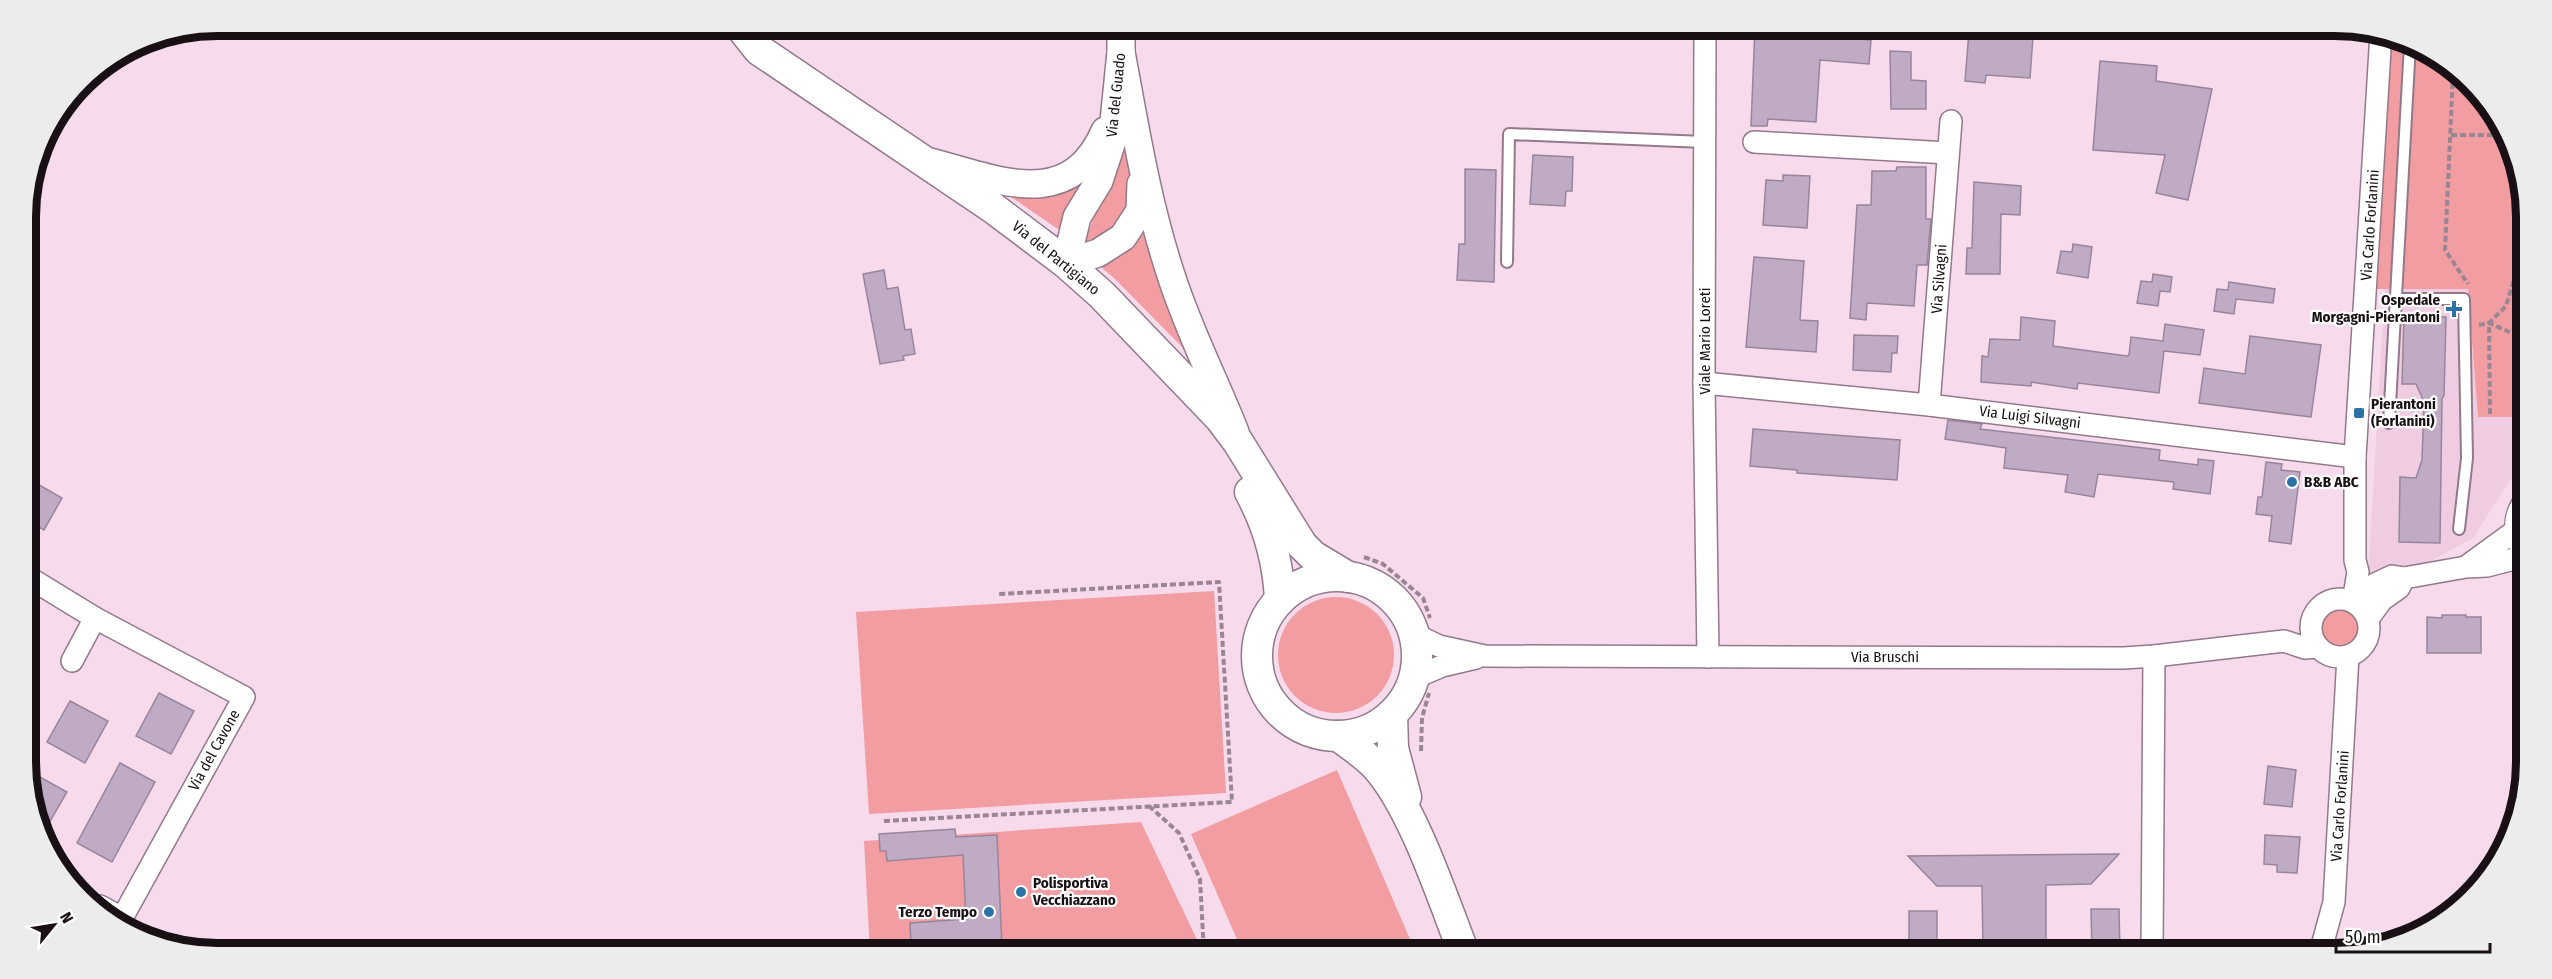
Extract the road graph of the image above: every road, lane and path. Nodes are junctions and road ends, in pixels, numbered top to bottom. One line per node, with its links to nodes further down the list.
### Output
1 (748, 36): 16 (main road, Via del Partigiano)
2 (1121, 36): 5 (street, Via del Guado)
3 (1705, 36): 12 (street, Viale Mario Loreti)
4 (2380, 42): 30 (street, Via Carlo Forlanini)
5 (1121, 52): 8 (street, Via del Guado); 15 (street)
6 (2410, 53): 20 (lane)
7 (2453, 80): 10 (path)
8 (1116, 105): 16 (street); 18 (street, Via del Guado)
9 (1951, 122): 14 (street, Via Silvagni)
10 (2451, 135): 11 (path); 21 (path)
11 (2496, 135)
12 (1704, 142): 17 (lane); 25 (street, Viale Mario Loreti)
13 (1754, 142): 14 (street)
14 (1948, 153): 26 (street, Via Silvagni)
15 (1141, 158): 18 (street); 29 (street)
16 (923, 160): 18 (main road, Via del Partigiano)
17 (1507, 262)
18 (1066, 263): 24 (main road, Via del Partigiano)
19 (2516, 272): 22 (path)
20 (2396, 299): 21 (lane); 28 (lane)
21 (2464, 299): 32 (lane)
22 (2489, 323): 23 (path); 27 (path)
23 (2516, 335)
24 (1176, 372): 29 (main road, Via del Partigiano); 40 (main road, Via del Partigiano)
25 (1704, 383): 26 (street, Via Luigi Silvagni); 50 (street, Viale Mario Loreti)
26 (1929, 405): 30 (street, Via Luigi Silvagni)
27 (2490, 414)
28 (2389, 423)
29 (1238, 442): 36 (main road, Via del Partigiano)
30 (2355, 457): 35 (street, Via Carlo Forlanini)
31 (2516, 522): 33 (street)
32 (2459, 529)
33 (2515, 531): 37 (street)
34 (2516, 558): 37 (street)
35 (2355, 560): 41 (street); 42 (street, Via Carlo Forlanini)
36 (1356, 566): 40 (main road); 47 (main road); 47 (path)
37 (2466, 567): 42 (street)
38 (36, 582): 43 (street, Via del Cavone)
39 (999, 594): 56 (path)
40 (1280, 599): 54 (main road)
41 (2328, 602): 42 (street); 44 (street)
42 (2359, 609): 49 (street)
43 (95, 618): 51 (street); 59 (street, Via del Cavone)
44 (2313, 618): 45 (street); 46 (street)
45 (2284, 641): 46 (street, Via Bruschi); 48 (street, Via Bruschi)
46 (2318, 647): 49 (street)
47 (1432, 649): 50 (street, Via Bruschi); 52 (street, Via Bruschi); 52 (main road); 55 (path)
48 (2154, 656): 50 (street, Via Bruschi); 63 (street)
49 (2348, 656): 64 (street, Via Carlo Forlanini)
50 (1708, 657)
51 (72, 661)
52 (1414, 678): 53 (main road)
53 (1392, 714): 54 (main road); 58 (main road)
54 (1338, 736): 58 (main road)
55 (1420, 757)
56 (1148, 806): 57 (path); 60 (path)
57 (884, 821)
58 (1420, 846): 62 (main road)
59 (124, 916)
60 (1204, 941): 61 (path)
61 (1169, 943)
62 (1460, 943)
63 (2152, 943)
64 (2323, 943)

